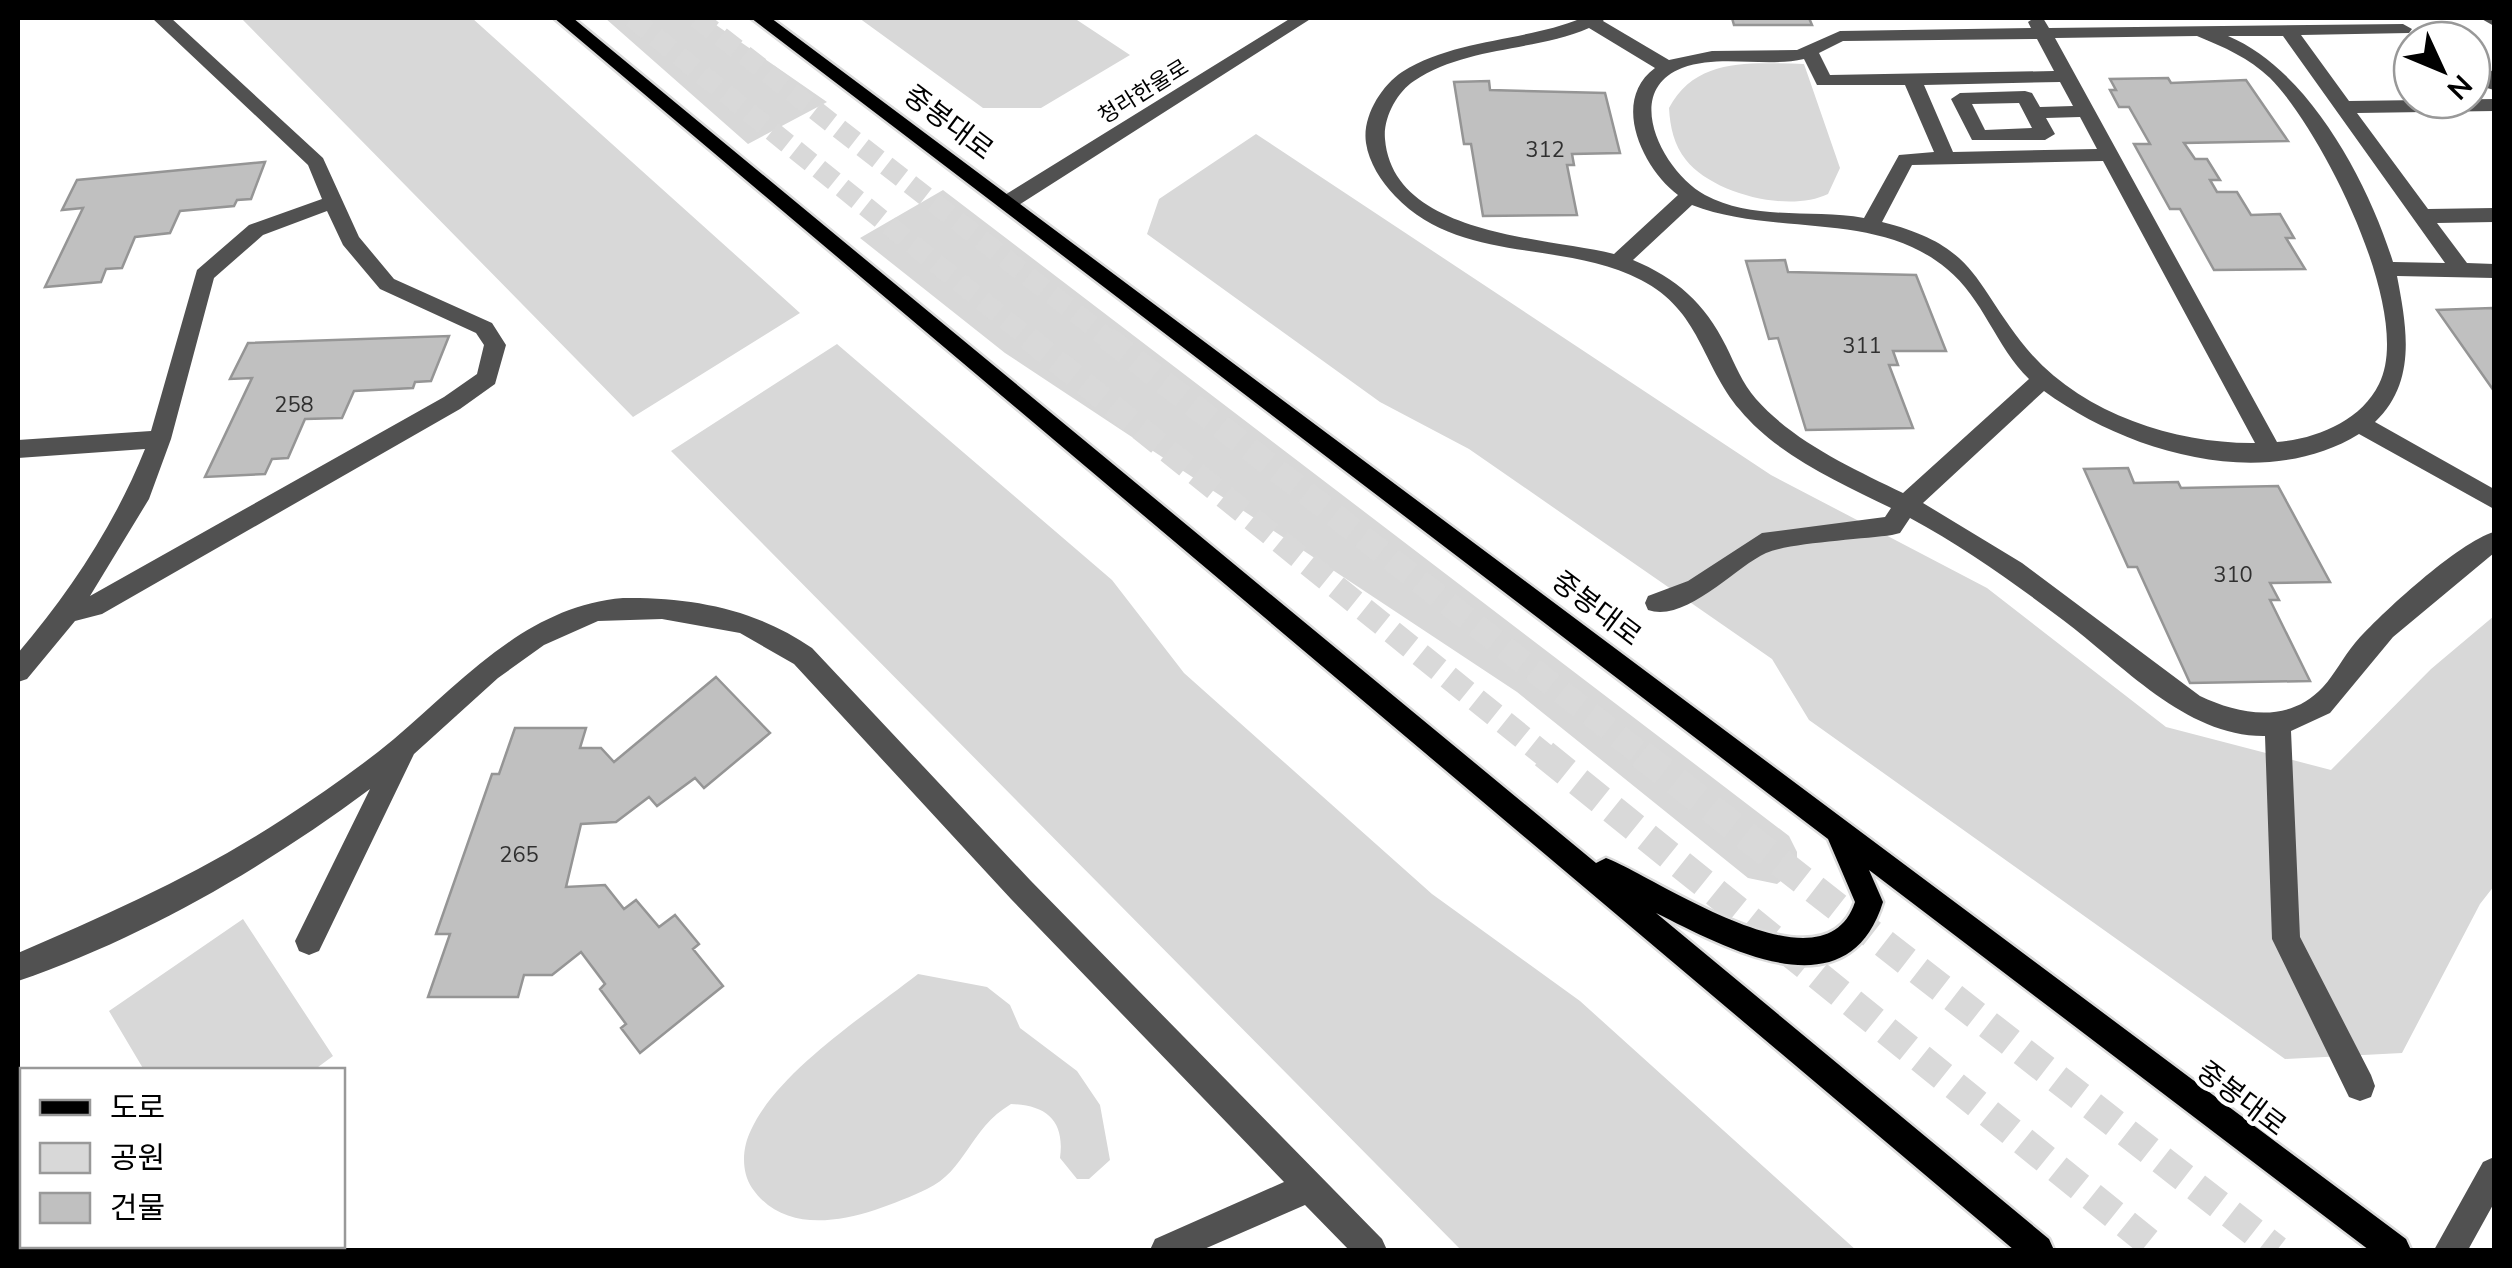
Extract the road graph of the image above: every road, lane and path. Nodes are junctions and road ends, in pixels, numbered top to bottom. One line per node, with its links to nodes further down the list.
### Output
1 (161, 18): 28 (street)
2 (563, 18): 50 (main road)
3 (760, 18): 27 (main road, 중봉대로)
4 (1303, 18): 27 (street, 청라한울로)
5 (1593, 19): 11 (street); 32 (street)
6 (2196, 24): 7 (street); 9 (street); 33 (street)
7 (2040, 26): 10 (street); 12 (street)
8 (2392, 29): 9 (street)
9 (2288, 30): 17 (street)
10 (1809, 50): 11 (street); 14 (street)
11 (1668, 68): 26 (street)
12 (2067, 76): 13 (street); 18 (street)
13 (1984, 78): 14 (street); 15 (street)
14 (1912, 79): 21 (street)
15 (1996, 98): 19 (street); 20 (street)
16 (2392, 106): 17 (street)
17 (2344, 107): 30 (street)
18 (2087, 112): 19 (street); 23 (street)
19 (2033, 113): 22 (street)
20 (1969, 118): 21 (street); 22 (street)
21 (1930, 119): 25 (street)
22 (2014, 135): 24 (street)
23 (2110, 155): 24 (street); 40 (street)
24 (2026, 157): 25 (street)
25 (1946, 158): 31 (street)
26 (1691, 194): 31 (street); 32 (street)
27 (1006, 202): 49 (main road, 중봉대로)
28 (330, 203): 38 (street); 45 (street)
29 (2494, 215): 30 (street)
30 (2422, 216): 34 (street)
31 (1869, 226): 36 (street)
32 (1619, 262): 42 (street)
33 (2388, 269): 34 (street); 37 (street)
34 (2461, 270): 35 (street)
35 (2494, 271)
36 (2044, 379): 40 (street); 42 (street)
37 (2358, 424): 40 (street); 41 (street)
38 (160, 440): 39 (street); 45 (street)
39 (18, 449)
40 (2270, 449)
41 (2494, 500)
42 (1907, 504): 44 (street); 47 (street)
43 (2494, 540): 47 (street)
44 (1658, 603)
45 (67, 613): 46 (street)
46 (18, 671)
47 (2278, 723): 53 (street)
48 (406, 744): 51 (street); 52 (street); 55 (street)
49 (1836, 825): 50 (main road); 59 (main road, 중봉대로)
50 (1557, 845): 58 (main road)
51 (310, 941)
52 (18, 967)
53 (2360, 1086)
54 (2494, 1173): 60 (street)
55 (1310, 1187): 56 (street); 57 (street)
56 (1166, 1250)
57 (1371, 1250)
58 (2038, 1250)
59 (2394, 1250)
60 (2450, 1250)

